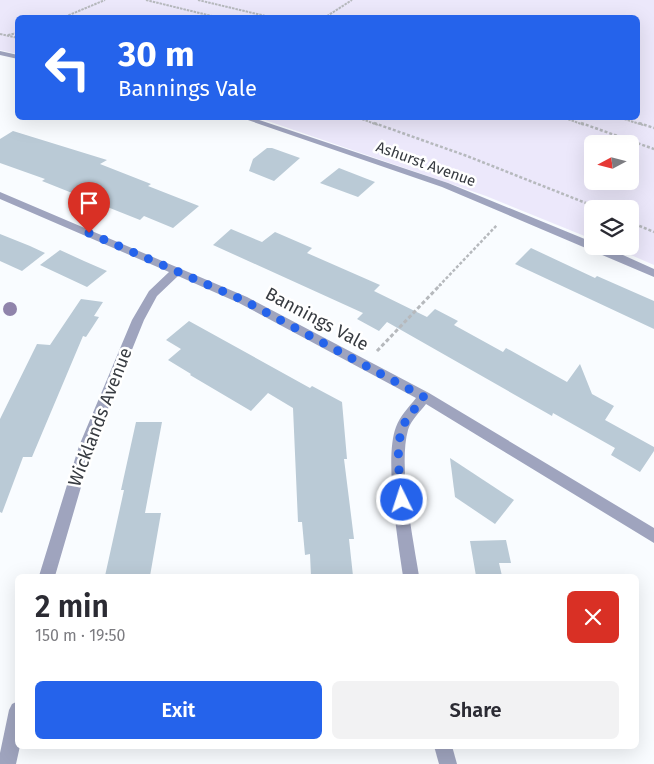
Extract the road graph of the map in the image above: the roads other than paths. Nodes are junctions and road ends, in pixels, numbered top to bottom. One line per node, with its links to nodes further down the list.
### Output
1 (0, 53): 2 (street)
2 (15, 56)
3 (252, 120): 5 (street, Ashurst Avenue)
4 (0, 196): 7 (street, Bannings Vale)
5 (584, 242)
6 (613, 255): 8 (street, Ashurst Avenue)
7 (177, 271): 9 (street, Bannings Vale); 11 (street, Wicklands Avenue)
8 (654, 273)
9 (424, 397): 10 (street, Bannings Vale); 12 (street)
10 (654, 536)
11 (48, 574)
12 (412, 574)
13 (15, 725): 15 (street)
14 (444, 749): 16 (street)
15 (7, 764)
16 (448, 764)

